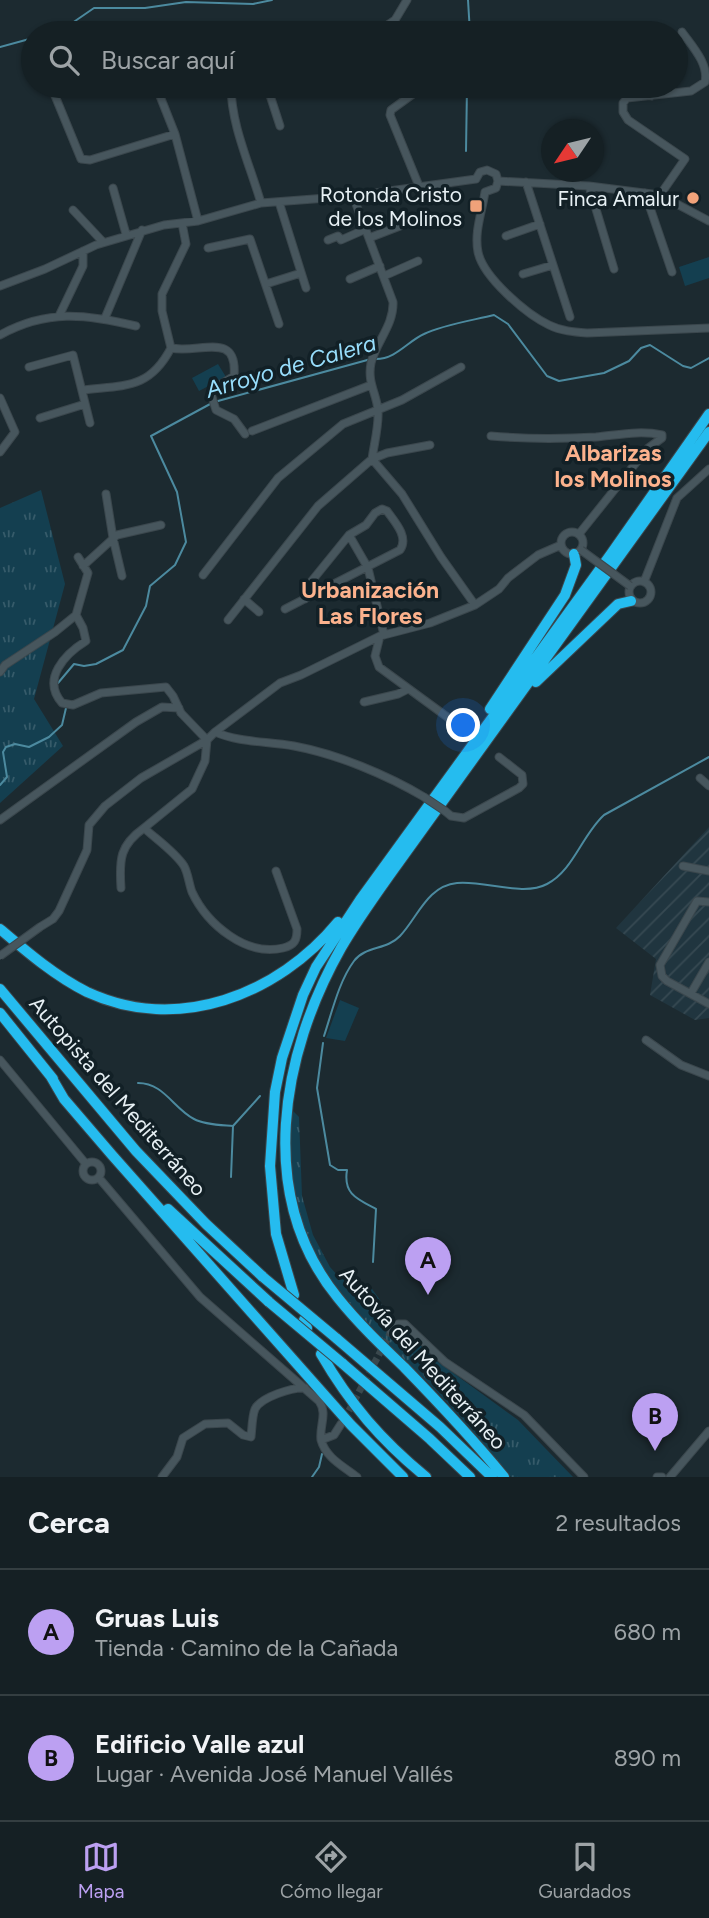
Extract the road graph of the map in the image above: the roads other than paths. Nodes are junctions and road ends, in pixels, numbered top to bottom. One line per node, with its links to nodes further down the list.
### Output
1 (407, 0): 2 (street)
2 (394, 21)
3 (688, 40): 4 (street)
4 (707, 67): 5 (street)
5 (688, 91)
6 (56, 98): 13 (street)
7 (161, 98): 13 (street)
8 (232, 98): 25 (street)
9 (271, 98): 12 (street)
10 (408, 98): 17 (street)
11 (627, 98): 22 (street)
12 (280, 125)
13 (175, 134): 27 (street)
14 (476, 179): 15 (street); 17 (street); 20 (street)
15 (499, 181): 16 (street); 20 (street)
16 (526, 182): 18 (street); 30 (street)
17 (419, 186): 23 (street)
18 (589, 186): 21 (street); 44 (street)
19 (113, 187): 34 (street)
20 (485, 192): 58 (street)
21 (645, 192): 22 (street); 45 (street)
22 (660, 195): 28 (street)
23 (353, 196): 24 (street); 32 (street)
24 (279, 202): 25 (street); 46 (street)
25 (261, 203): 27 (street)
26 (73, 210): 38 (street)
27 (198, 221): 29 (street)
28 (709, 221)
29 (182, 223): 33 (street); 60 (street)
30 (540, 224): 35 (street); 42 (street)
31 (400, 226): 36 (street)
32 (366, 229): 36 (street); 37 (street)
33 (142, 230): 34 (street); 55 (street)
34 (126, 234): 38 (street)
35 (506, 236)
36 (369, 238): 43 (street)
37 (328, 240)
38 (103, 242): 40 (street)
39 (208, 248): 50 (street)
40 (83, 251): 51 (street); 53 (street)
41 (418, 261): 48 (street)
42 (553, 265): 47 (street); 54 (street)
43 (380, 266): 48 (street); 49 (street)
44 (614, 269)
45 (672, 272)
46 (301, 273): 50 (street); 52 (street)
47 (523, 274)
48 (384, 276): 63 (street)
49 (350, 279)
50 (266, 284): 56 (street)
51 (0, 286)
52 (306, 288)
53 (59, 316): 55 (street); 59 (street)
54 (570, 317)
55 (106, 318): 57 (street)
56 (279, 324)
57 (136, 326)
58 (709, 328)
59 (0, 335)
60 (172, 348): 63 (street); 64 (street)
61 (29, 367): 64 (street)
62 (461, 367): 67 (street)
63 (371, 385): 67 (street)
64 (82, 390): 66 (street)
65 (0, 398): 74 (street)
66 (85, 404): 69 (street); 70 (street)
67 (379, 409): 75 (street); 87 (street)
68 (709, 414): 109 (highway)
69 (40, 418)
70 (90, 423)
71 (709, 432): 107 (highway, Autovía del Mediterráneo)
72 (491, 436): 79 (street)
73 (430, 444): 75 (street)
74 (0, 452)
75 (372, 459): 91 (street); 94 (street)
76 (709, 469): 89 (street)
77 (106, 495): 81 (street)
78 (161, 525): 81 (street)
79 (579, 534): 82 (street); 83 (street)
80 (349, 535): 86 (street); 86 (street); 92 (street)
81 (113, 538): 85 (street); 88 (street)
82 (561, 545): 83 (street); 94 (street)
83 (578, 552): 90 (street, bridge); 109 (highway)
84 (78, 557): 85 (street)
85 (83, 566): 97 (street)
86 (368, 568): 92 (street); 99 (street)
87 (203, 575)
88 (122, 576)
89 (644, 582): 90 (street); 93 (street)
90 (630, 586): 93 (street)
91 (244, 599): 96 (street); 98 (street)
92 (305, 599): 95 (street)
93 (631, 601): 107 (highway)
94 (475, 605): 99 (street)
95 (285, 609)
96 (259, 612)
97 (76, 615): 100 (street); 103 (street)
98 (228, 620)
99 (382, 636): 101 (street); 105 (street)
100 (0, 672)
101 (408, 689): 102 (street); 104 (street)
102 (364, 702)
103 (179, 708): 106 (street); 112 (street)
104 (465, 730)
105 (215, 732): 106 (street); 108 (street, bridge)
106 (207, 740): 113 (street); 121 (street, bridge)
107 (487, 740): 148 (highway, Autovía del Mediterráneo)
108 (499, 757)
109 (461, 760): 118 (highway)
110 (700, 778): 111 (street)
111 (709, 786)
112 (0, 820)
113 (144, 828): 116 (street); 117 (street)
114 (683, 866): 115 (street)
115 (709, 870)
116 (276, 871)
117 (121, 888)
118 (360, 900): 120 (highway); 133 (highway)
119 (709, 902): 124 (street)
120 (0, 929)
121 (0, 956)
122 (709, 962): 124 (street)
123 (0, 989): 147 (highway, Autopista del Mediterráneo, bridge)
124 (691, 993): 125 (street)
125 (709, 1004)
126 (0, 1013): 129 (highway, Autopista del Mediterráneo)
127 (646, 1040): 130 (street)
128 (0, 1060): 131 (street)
129 (50, 1075): 143 (highway); 146 (highway, Autopista del Mediterráneo, bridge)
130 (709, 1076)
131 (86, 1164): 132 (street); 132 (street)
132 (99, 1178): 137 (street)
133 (294, 1295)
134 (391, 1332): 149 (street)
135 (321, 1354): 136 (highway)
136 (335, 1378): 144 (highway); 145 (highway)
137 (305, 1388): 140 (street); 141 (street)
138 (341, 1424): 140 (street)
139 (709, 1431): 150 (street)
140 (321, 1440): 142 (street)
141 (162, 1477)
142 (357, 1477)
143 (403, 1477)
144 (412, 1477)
145 (426, 1477)
146 (470, 1477)
147 (492, 1477)
148 (505, 1477)
149 (584, 1477)
150 (670, 1477)

